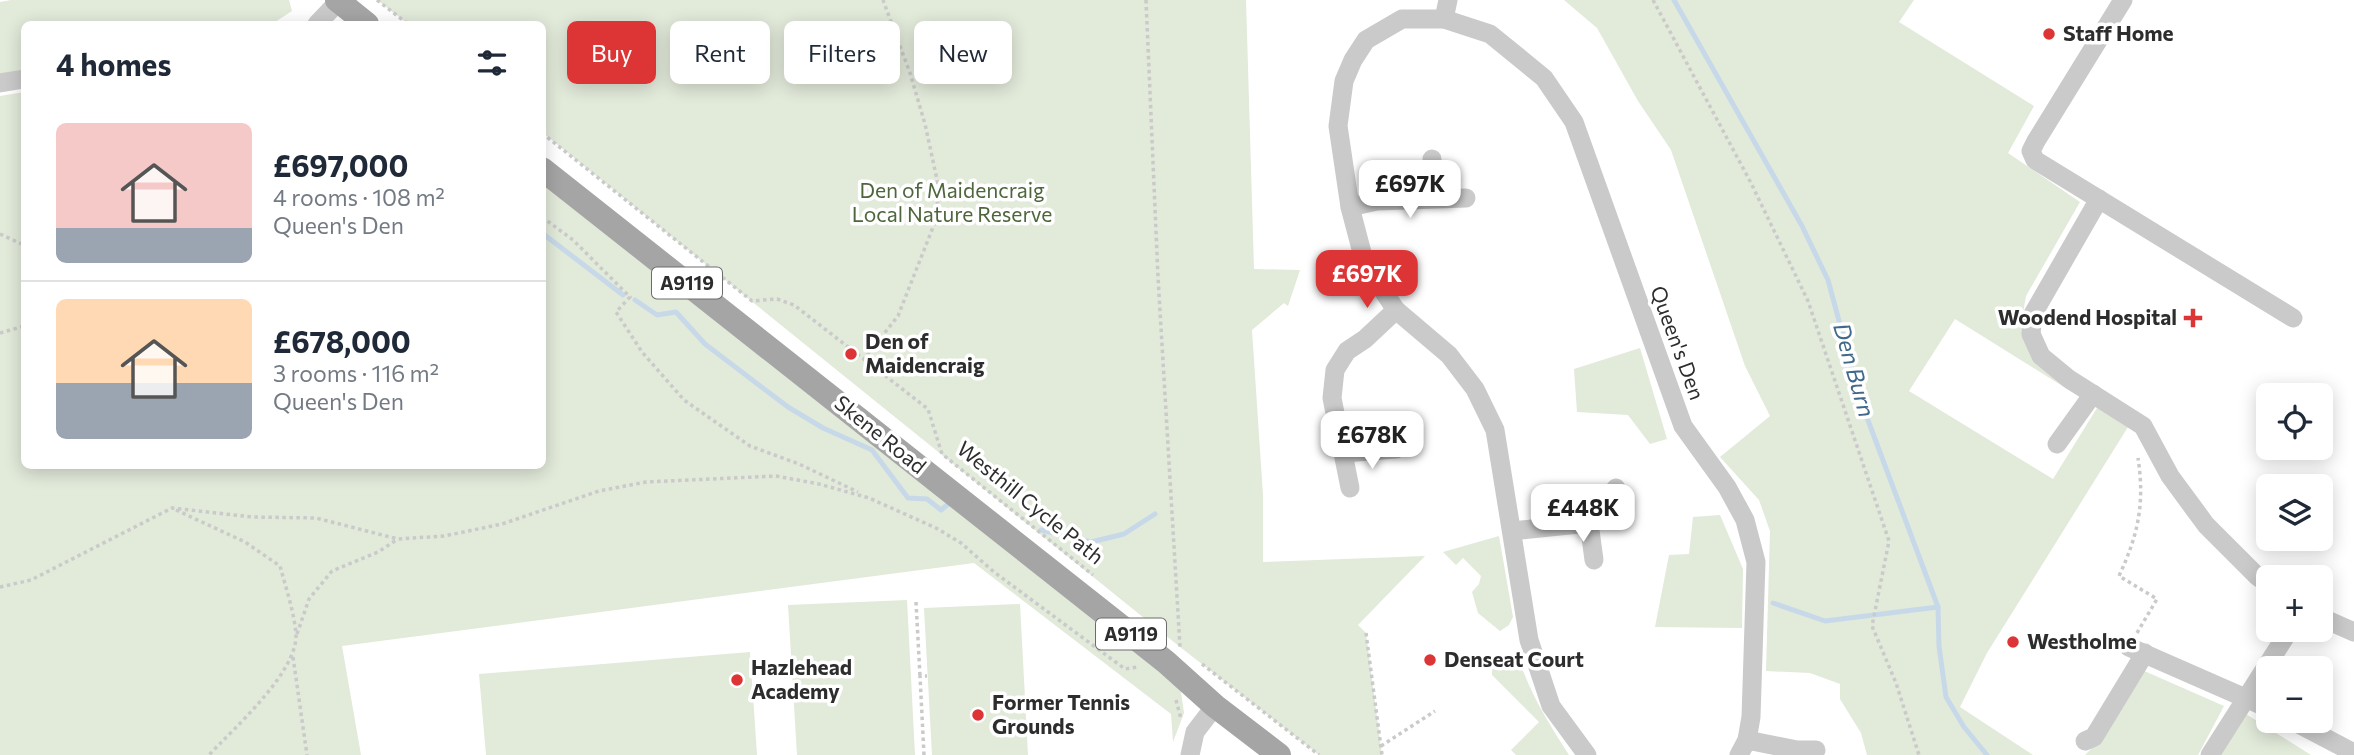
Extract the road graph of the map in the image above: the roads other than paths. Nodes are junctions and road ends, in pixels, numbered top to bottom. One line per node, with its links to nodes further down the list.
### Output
1 (2123, 0): 12 (street)
2 (338, 1): 4 (street); 5 (main road)
3 (1446, 10): 13 (street, Queen's Den); 34 (street, Queen's Den)
4 (320, 21)
5 (363, 21)
6 (21, 80): 7 (street)
7 (0, 83)
8 (1432, 159): 10 (street)
9 (546, 172): 31 (main road, Skene Road / A9119)
10 (1433, 198): 11 (street); 13 (street)
11 (1466, 198)
12 (2099, 199): 15 (street); 16 (street)
13 (1350, 207): 14 (street, Queen's Den)
14 (1396, 310): 19 (street); 23 (street, Queen's Den)
15 (2293, 318)
16 (2093, 394): 17 (street); 25 (street)
17 (2057, 443)
18 (1396, 449): 19 (street)
19 (1344, 453): 20 (street)
20 (1350, 488)
21 (1616, 488): 22 (street)
22 (1589, 523): 23 (street); 24 (street)
23 (1511, 531): 39 (street, Queen's Den)
24 (1594, 560)
25 (2256, 575)
26 (2333, 623): 27 (street)
27 (2354, 632)
28 (2282, 642): 29 (street)
29 (2246, 697): 30 (street); 33 (street); 40 (street)
30 (2256, 702)
31 (1215, 706): 37 (street); 38 (main road, A9119)
32 (2316, 733): 36 (street)
33 (2085, 741)
34 (1743, 747): 35 (street, Queen's Den)
35 (1803, 752)
36 (2354, 753)
37 (1190, 755)
38 (1279, 755)
39 (1587, 755)
40 (2210, 755)

